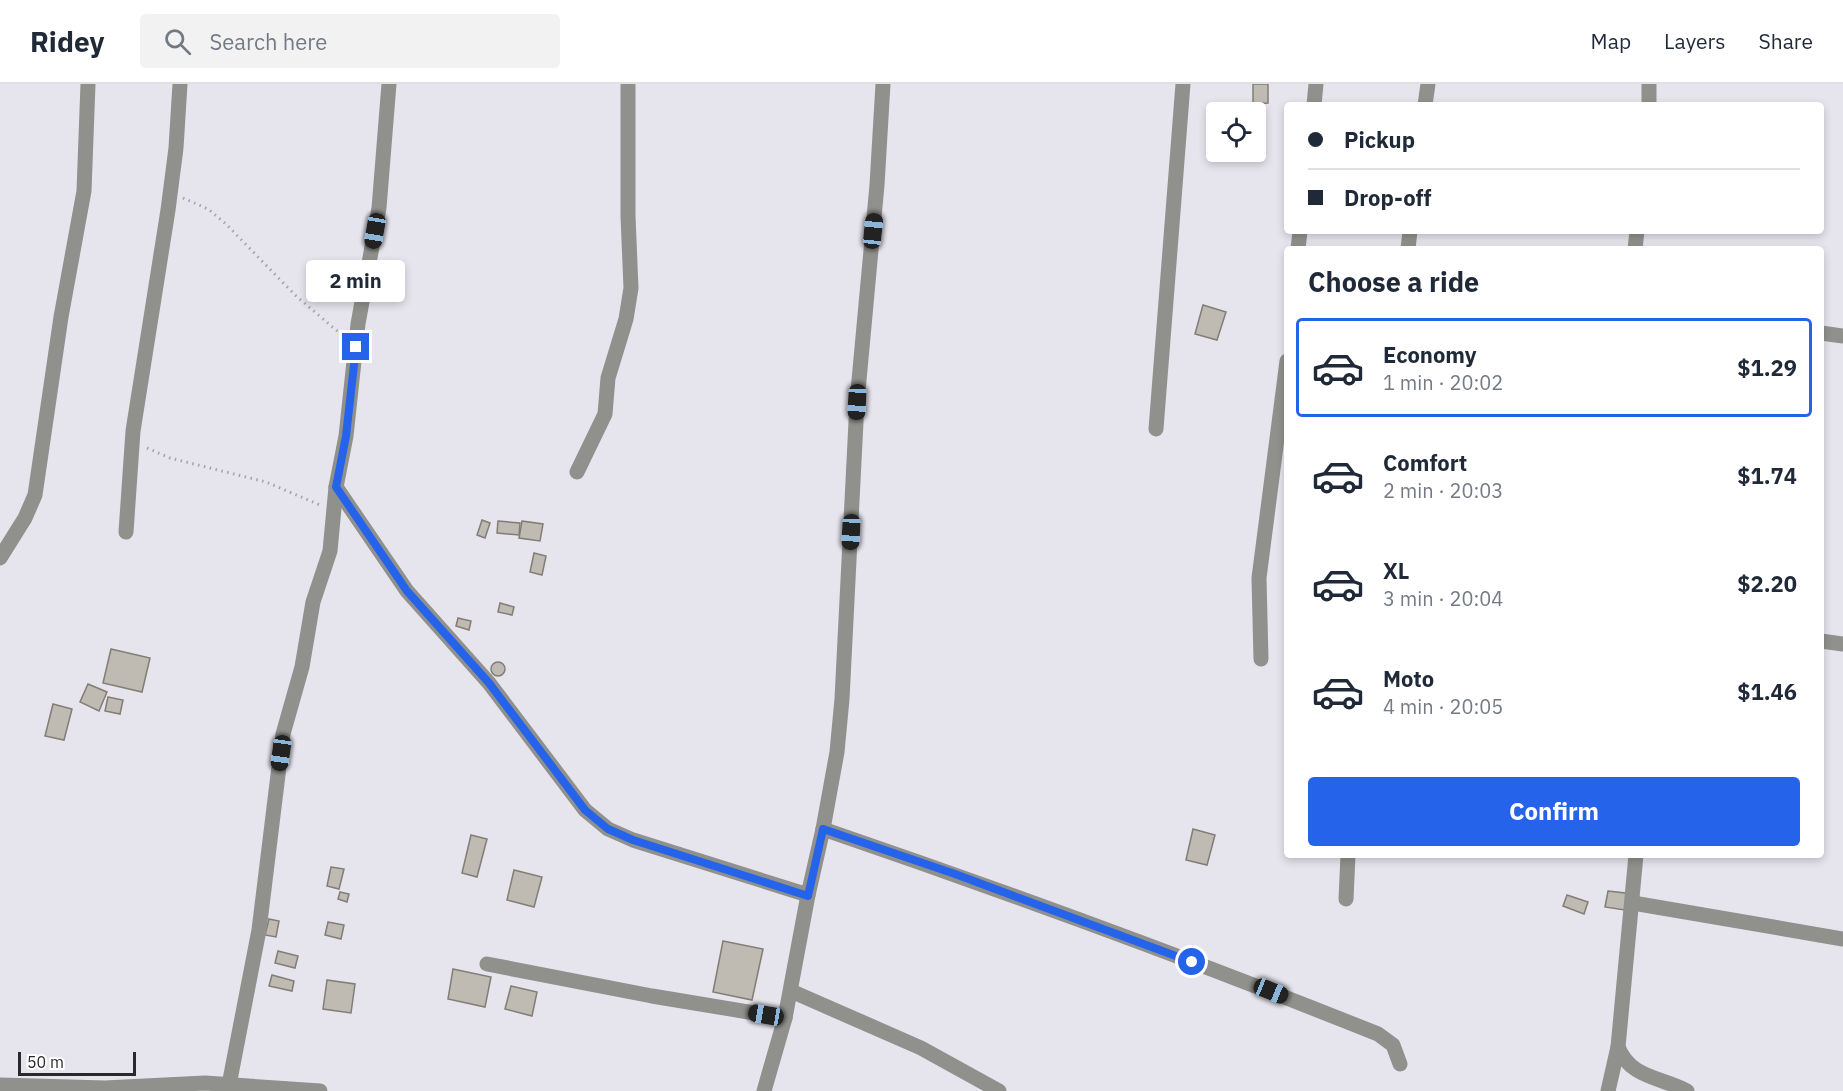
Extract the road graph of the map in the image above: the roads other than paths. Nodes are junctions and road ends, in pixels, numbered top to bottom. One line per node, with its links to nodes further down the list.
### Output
1 (88, 84): 20 (street)
2 (180, 84): 19 (street)
3 (389, 84): 18 (street)
4 (628, 84): 17 (street)
5 (883, 84): 24 (street)
6 (1183, 84): 16 (street)
7 (1316, 84): 10 (street)
8 (1428, 84): 11 (street)
9 (1649, 84): 12 (street)
10 (1314, 102)
11 (1425, 102)
12 (1649, 102)
13 (1824, 333): 14 (street)
14 (1843, 336)
15 (1284, 384): 23 (street)
16 (1156, 429)
17 (577, 472)
18 (336, 487): 27 (street); 37 (street)
19 (126, 532)
20 (0, 558)
21 (1824, 641): 22 (street)
22 (1843, 644)
23 (1261, 659)
24 (823, 829): 27 (street); 35 (street)
25 (1348, 858): 28 (street)
26 (1636, 858): 29 (street)
27 (808, 896): 32 (street)
28 (1346, 899)
29 (1633, 903): 30 (street); 34 (street)
30 (1843, 939)
31 (487, 964): 33 (street)
32 (790, 991): 33 (street); 41 (street)
33 (785, 1018): 40 (street)
34 (1618, 1047): 42 (street); 43 (street)
35 (1400, 1064)
36 (0, 1085): 38 (street)
37 (229, 1085): 38 (street); 39 (street)
38 (39, 1089)
39 (320, 1091)
40 (764, 1091)
41 (999, 1091)
42 (1608, 1091)
43 (1688, 1091)

